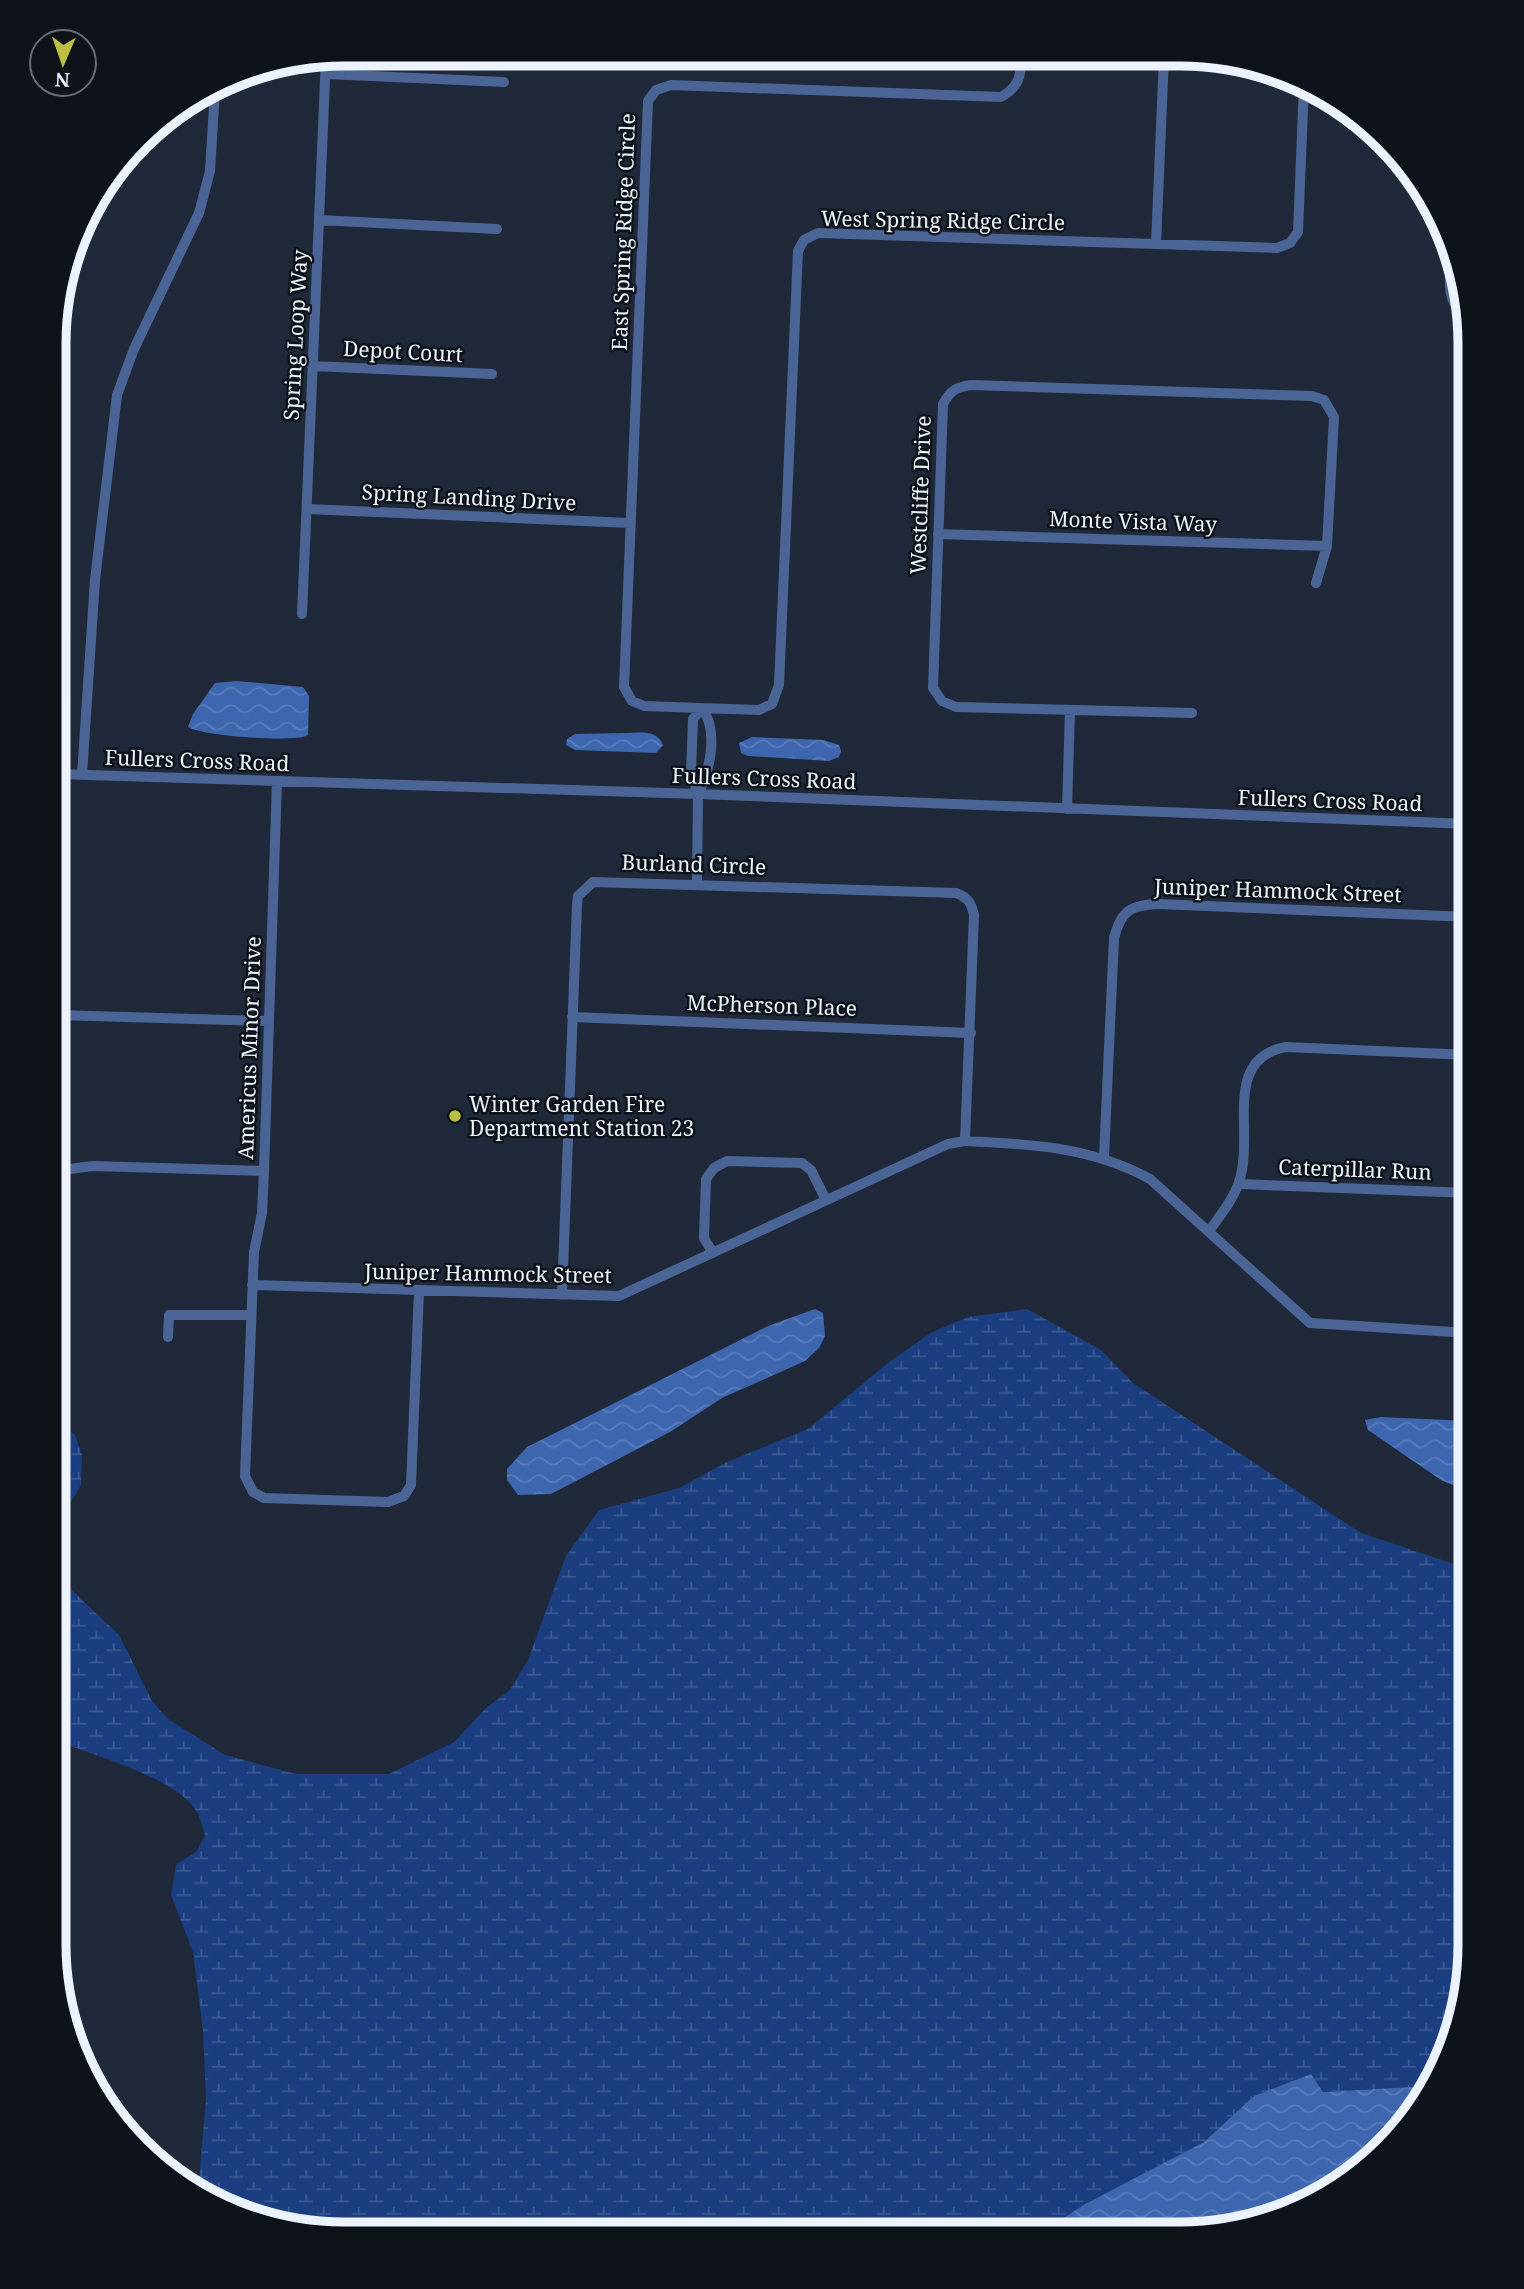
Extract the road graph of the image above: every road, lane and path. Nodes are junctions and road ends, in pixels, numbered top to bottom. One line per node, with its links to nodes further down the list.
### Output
1 (1021, 66): 16 (street, East Spring Ridge Circle)
2 (1164, 66): 10 (street)
3 (326, 67): 4 (street, Spring Loop Way)
4 (326, 74): 5 (street); 8 (street, Spring Loop Way)
5 (504, 82)
6 (1304, 96): 10 (street, West Spring Ridge Circle)
7 (214, 99): 25 (street)
8 (320, 220): 9 (street); 13 (street, Spring Loop Way)
9 (497, 229)
10 (1157, 244): 21 (street, West Spring Ridge Circle)
11 (1450, 283): 12 (street)
12 (1454, 303)
13 (312, 366): 14 (street, Depot Court); 15 (street, Spring Loop Way)
14 (492, 374)
15 (307, 509): 16 (street, Spring Landing Drive); 20 (street, Spring Loop Way)
16 (630, 523): 21 (street, East Spring Ridge Circle)
17 (938, 534): 18 (street, Monte Vista Way); 18 (street, Westcliffe Drive); 22 (street, Westcliffe Drive)
18 (1327, 546): 19 (street, Westcliffe Drive)
19 (1316, 583)
20 (302, 614)
21 (702, 708): 27 (street); 27 (street)
22 (1070, 710): 23 (street, Westcliffe Drive); 28 (street)
23 (1192, 713)
24 (66, 775): 25 (street, Fullers Cross Road)
25 (82, 775): 26 (street, Fullers Cross Road)
26 (277, 781): 27 (street, Fullers Cross Road); 34 (street, Americus Minor Drive)
27 (698, 794): 28 (street, Fullers Cross Road); 30 (street)
28 (1067, 809): 29 (street, Fullers Cross Road)
29 (1458, 824)
30 (697, 883): 33 (street, Burland Circle); 35 (street, Burland Circle)
31 (1458, 917): 38 (street, Juniper Hammock Street)
32 (66, 1015): 34 (street)
33 (572, 1017): 35 (street, McPherson Place); 48 (street, Burland Circle)
34 (269, 1021): 40 (street, Americus Minor Drive)
35 (971, 1033): 37 (street, Burland Circle)
36 (1458, 1055): 41 (street)
37 (965, 1141): 38 (street, Juniper Hammock Street); 43 (street, Juniper Hammock Street)
38 (1104, 1157): 44 (street, Juniper Hammock Street)
39 (66, 1170): 40 (street)
40 (264, 1171): 46 (street, Americus Minor Drive)
41 (1239, 1184): 42 (street, Caterpillar Run); 44 (street)
42 (1458, 1194)
43 (826, 1200): 45 (street, Juniper Hammock Street); 45 (street)
44 (1209, 1231): 50 (street, Juniper Hammock Street)
45 (713, 1253): 48 (street, Juniper Hammock Street)
46 (253, 1285): 47 (street, Juniper Hammock Street); 49 (street, Americus Minor Drive)
47 (419, 1291): 48 (street, Juniper Hammock Street); 49 (street, Americus Minor Drive)
48 (562, 1295)
49 (251, 1315): 51 (street)
50 (1458, 1332)
51 (167, 1337)

